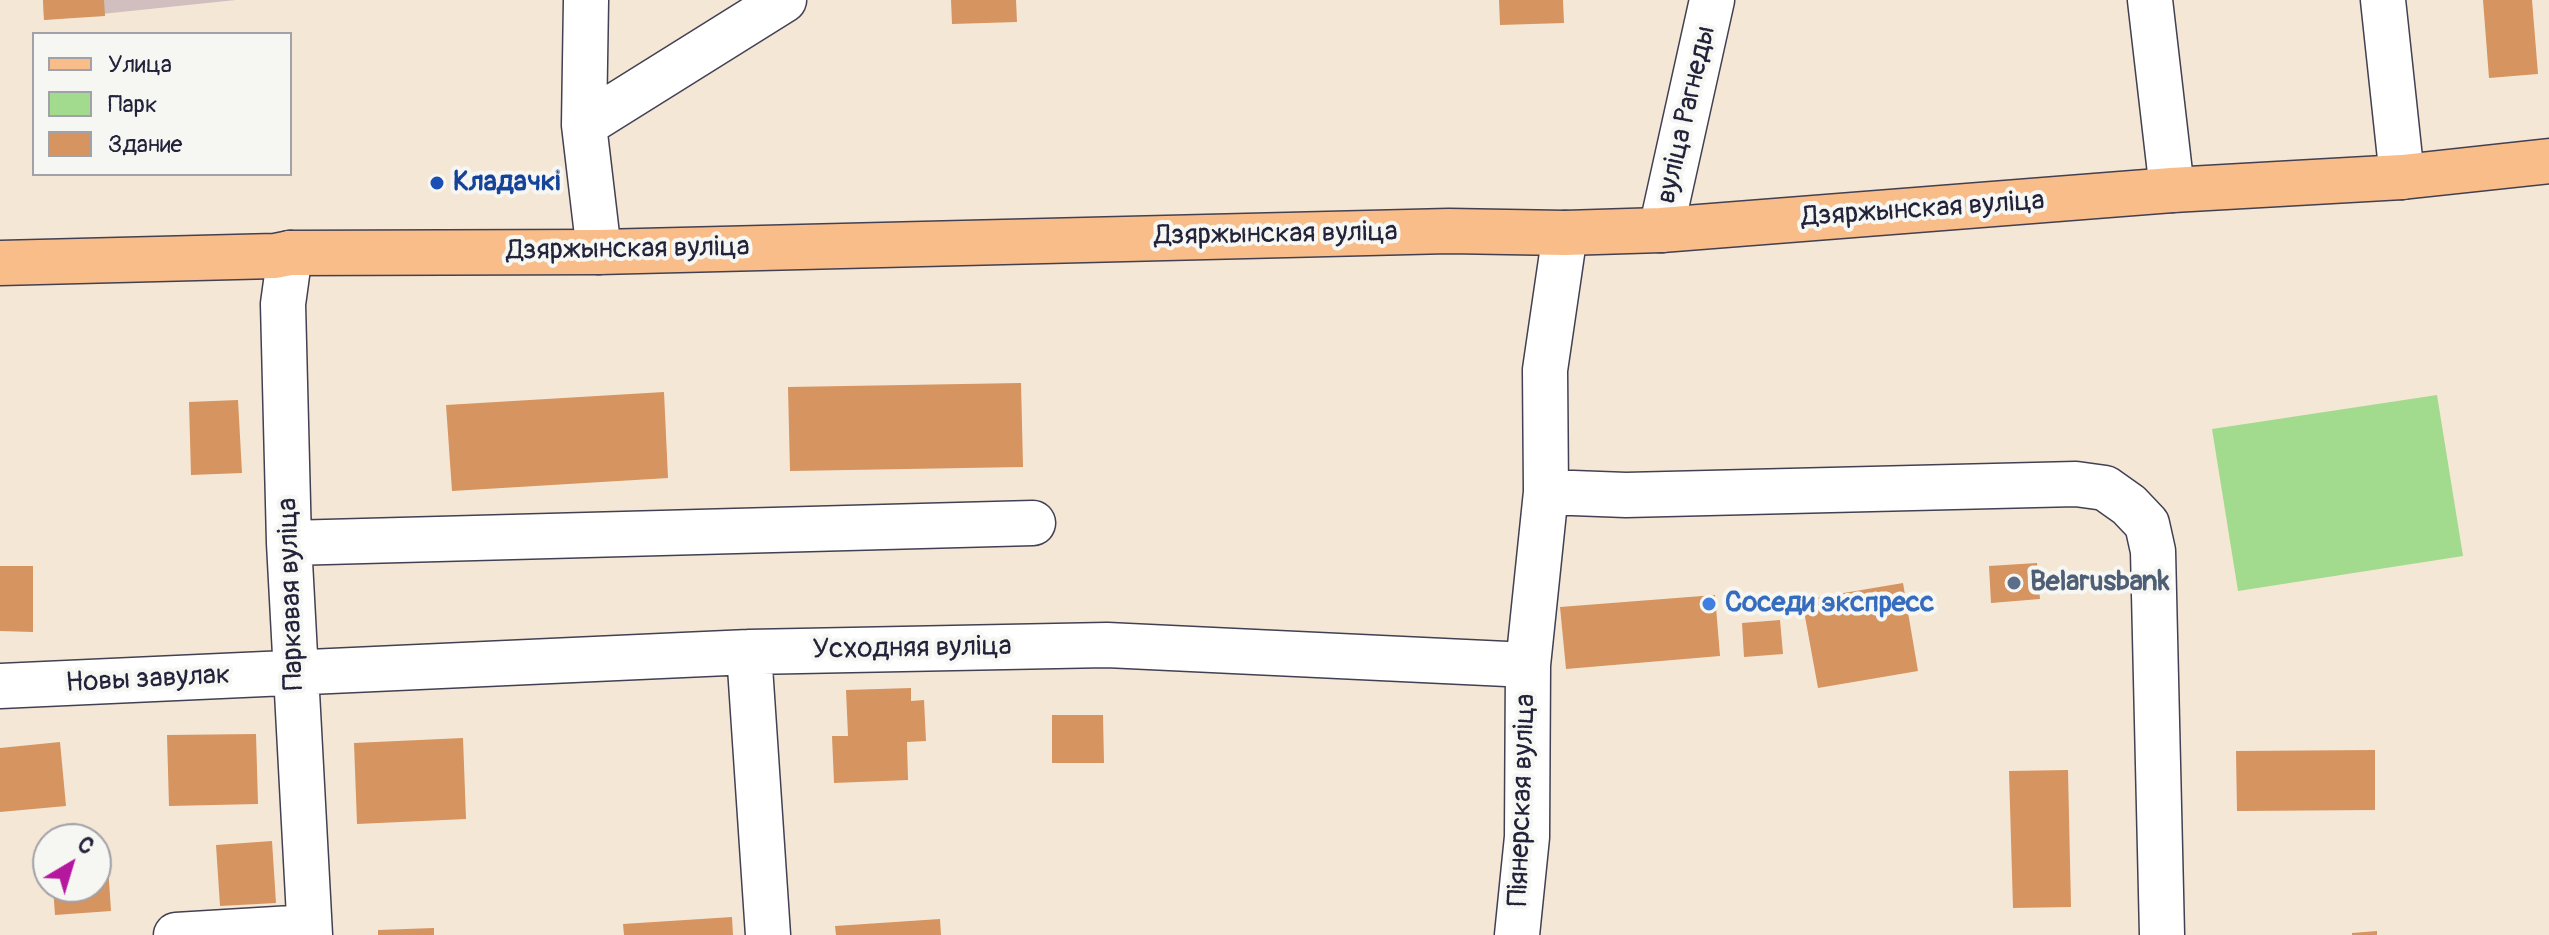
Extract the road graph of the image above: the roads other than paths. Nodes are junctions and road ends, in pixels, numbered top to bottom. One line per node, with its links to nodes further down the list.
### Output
1 (586, 0): 6 (street)
2 (784, 0): 6 (street)
3 (1712, 0): 10 (street, вуліца Рагнеды)
4 (2150, 0): 9 (street)
5 (2383, 0): 8 (street)
6 (584, 125): 12 (street)
7 (2549, 161): 8 (main road, Дзяржынская вуліца)
8 (2402, 177): 9 (main road, Дзяржынская вуліца)
9 (2172, 190): 10 (main road, Дзяржынская вуліца)
10 (1661, 230): 11 (main road, Дзяржынская вуліца)
11 (1565, 233): 12 (main road, Дзяржынская вуліца); 15 (street, Піянерская вуліца)
12 (599, 252): 13 (main road, Дзяржынская вуліца)
13 (290, 253): 14 (main road, Дзяржынская вуліца); 17 (street, Паркавая вуліца)
14 (0, 263)
15 (1546, 492): 19 (street, Піянерская вуліца); 26 (street)
16 (1033, 523): 17 (street)
17 (289, 543): 20 (street, Паркавая вуліца)
18 (749, 652): 19 (street, Усходняя вуліца); 20 (street, Усходняя вуліца); 24 (street)
19 (1528, 665): 25 (street, Піянерская вуліца)
20 (295, 673): 21 (street, Новы завулак); 22 (street, Паркавая вуліца)
21 (0, 686)
22 (310, 931): 23 (street)
23 (176, 935)
24 (768, 935)
25 (1517, 935)
26 (2162, 935)

